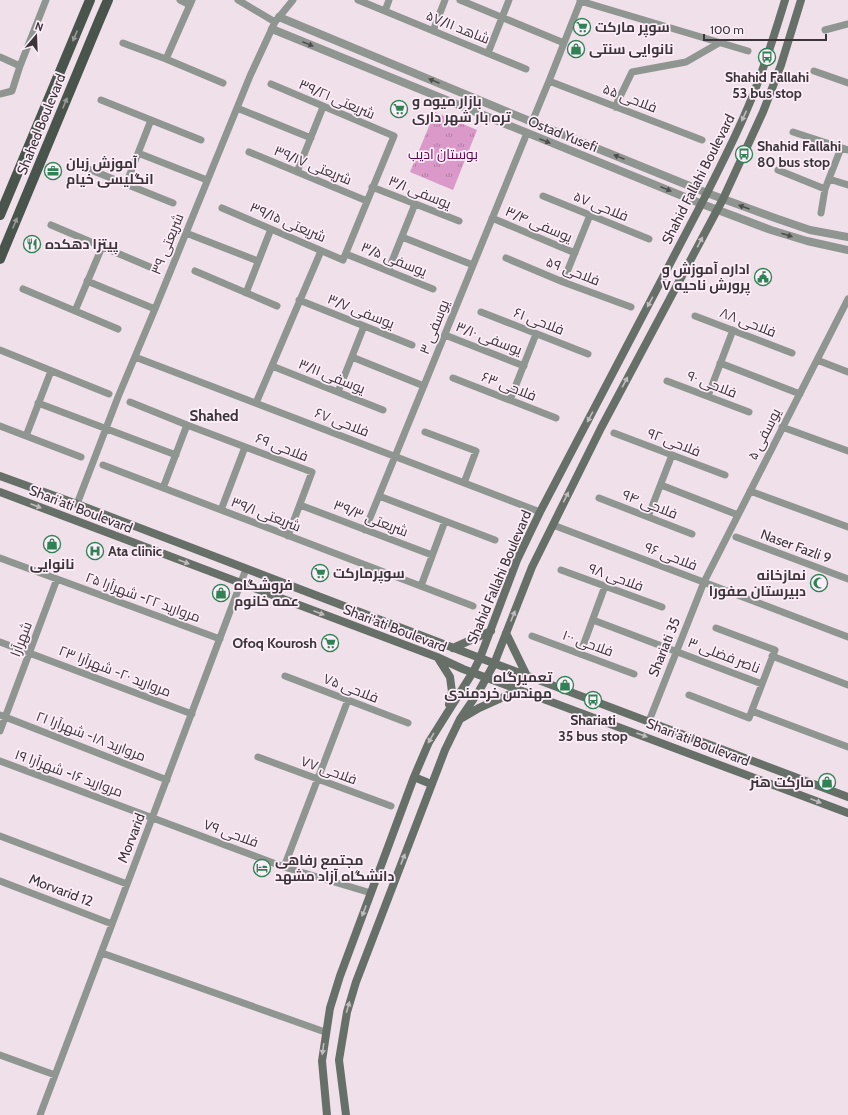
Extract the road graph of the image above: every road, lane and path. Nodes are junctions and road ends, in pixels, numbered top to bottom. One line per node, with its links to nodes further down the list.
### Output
1 (46, 0): 29 (street)
2 (90, 0): 70 (main road, Shahed Boulevard, one-way to 70)
3 (108, 0): 86 (main road, Shahed Boulevard, one-way to 3)
4 (180, 0): 15 (street)
5 (238, 0): 18 (street)
6 (293, 0): 18 (street, شریعتی ۳۹)
7 (358, 0): 16 (street, شاهد ۵۷/۱۱)
8 (389, 0): 16 (street)
9 (445, 0): 21 (street)
10 (460, 0): 17 (street)
11 (509, 0): 17 (street)
12 (580, 0): 22 (street); 24 (street)
13 (785, 0): 60 (main road, Shahid Fallahi Boulevard, one-way to 60)
14 (801, 0): 62 (main road, Shahid Fallahi Boulevard)
15 (191, 3): 28 (street)
16 (385, 11): 21 (street, شاهد ۵۷/۱۱)
17 (502, 17): 22 (street); 26 (street)
18 (276, 23): 40 (street, شریعتی ۳۹); 42 (street, Ostad Yusefi, one-way to 18); 44 (street, Ostad Yusefi, one-way to 44)
19 (848, 24): 20 (street)
20 (825, 30)
21 (434, 31): 26 (street, شاهد ۵۷/۱۱)
22 (564, 42): 32 (street)
23 (123, 43): 28 (street)
24 (719, 43): 25 (street); 39 (street)
25 (748, 51)
26 (488, 53): 30 (street, شاهد ۵۷/۱۱)
27 (0, 56): 29 (street)
28 (166, 59): 33 (street)
29 (20, 66): 36 (street)
30 (526, 69)
31 (814, 71): 34 (street)
32 (549, 81): 39 (street, فلاحی ۵۵); 42 (street)
33 (223, 83)
34 (848, 83)
35 (271, 84): 38 (street, شریعتی ۳۹/۲۱)
36 (0, 94)
37 (101, 100): 41 (street)
38 (323, 106): 45 (street); 58 (street, شریعتی ۳۹/۲۱)
39 (615, 106): 47 (street, فلاحی ۵۵)
40 (237, 108): 45 (street); 55 (street, شریعتی ۳۹)
41 (151, 120): 46 (street); 50 (street)
42 (532, 122): 44 (street); 60 (street, Ostad Yusefi, one-way to 42)
43 (793, 132): 48 (street)
44 (527, 133): 66 (street, Ostad Yusefi, one-way to 66); 72 (street, یوسفی ۳)
45 (311, 138): 53 (street)
46 (201, 140)
47 (702, 140)
48 (844, 149): 54 (street)
49 (249, 152): 53 (street, شریعتی ۳۹/۱۷)
50 (138, 153): 55 (street); 56 (street)
51 (76, 164): 56 (street)
52 (778, 170): 59 (street)
53 (297, 172): 63 (street, شریعتی ۳۹/۱۷)
54 (830, 179): 57 (street); 59 (street)
55 (207, 180): 76 (street, شریعتی ۳۹)
56 (126, 184): 64 (street)
57 (848, 185)
58 (372, 187): 63 (street); 65 (street, یوسفی ۳/۱)
59 (825, 189): 69 (street)
60 (707, 193): 62 (street, Ostad Yusefi); 66 (main road, Shahid Fallahi Boulevard)
61 (543, 196): 71 (street, فلاحی ۵۷)
62 (723, 199): 68 (main road, Shahid Fallahi Boulevard); 78 (street, Ostad Yusefi, one-way to 62)
63 (367, 201): 84 (street)
64 (173, 203)
65 (415, 204): 73 (street, یوسفی ۳/۱); 77 (street)
66 (702, 204): 68 (street, Ostad Yusefi); 162 (main road, Shahid Fallahi Boulevard, one-way to 162)
67 (222, 208): 75 (street, شریعتی ۳۹/۱۵)
68 (717, 210): 81 (street, Ostad Yusefi, one-way to 81); 166 (main road, Shahid Fallahi Boulevard, one-way to 68)
69 (821, 213)
70 (0, 215)
71 (590, 216): 79 (street, فلاحی ۵۷); 83 (street)
72 (492, 218): 83 (street, یوسفی ۳/۴); 88 (street, یوسفی ۳)
73 (459, 221)
74 (51, 225): 80 (street)
75 (270, 229): 82 (street, شریعتی ۳۹/۱۵); 87 (street)
76 (186, 233): 87 (street); 101 (street, شریعتی ۳۹)
77 (402, 237): 88 (street); 91 (street)
78 (848, 237)
79 (649, 240)
80 (102, 247): 89 (street); 92 (street)
81 (848, 250)
82 (320, 251): 84 (street, شریعتی ۳۹/۱۵); 98 (street)
83 (575, 253): 93 (street)
84 (344, 257): 91 (street, یوسفی ۳/۵)
85 (506, 258): 93 (street, فلاحی ۵۹)
86 (0, 259)
87 (258, 262): 96 (street)
88 (473, 265): 109 (street, یوسفی ۳)
89 (150, 267)
90 (195, 271): 96 (street)
91 (388, 271): 95 (street, یوسفی ۳/۵)
92 (87, 281): 101 (street); 102 (street)
93 (564, 282): 100 (street, فلاحی ۵۹)
94 (23, 289): 102 (street)
95 (434, 289)
96 (246, 292): 99 (street)
97 (848, 299): 116 (street, یوسفی ۵)
98 (299, 300): 105 (street, یوسفی ۳/۷); 118 (street)
99 (277, 306)
100 (631, 307)
101 (155, 309): 114 (street, شریعتی ۳۹)
102 (75, 311): 106 (street)
103 (481, 312): 108 (street, فلاحی ۶۱)
104 (696, 316): 107 (street, فلاحی ۸۸)
105 (364, 326): 110 (street, یوسفی ۳/۷); 115 (street)
106 (118, 329)
107 (733, 330): 112 (street, فلاحی ۸۸); 117 (street)
108 (536, 334): 113 (street, فلاحی ۶۱); 119 (street)
109 (445, 335): 119 (street, یوسفی ۳/۱۰); 124 (street, یوسفی ۳)
110 (412, 345)
111 (0, 350): 120 (street)
112 (792, 353)
113 (588, 354)
114 (134, 356): 132 (street, فلاحی ۶۷); 139 (street, شریعتی ۳۹)
115 (352, 357): 124 (street); 125 (street)
116 (817, 360): 121 (street); 127 (street, یوسفی ۵)
117 (720, 363): 127 (street); 128 (street)
118 (272, 366): 125 (street, یوسفی ۳/۱۱); 132 (street)
119 (524, 366): 129 (street)
120 (51, 371): 126 (street); 131 (street)
121 (848, 372)
122 (453, 378): 129 (street, فلاحی ۶۳)
123 (667, 380): 128 (street, فلاحی ۹۰)
124 (424, 386): 147 (street, یوسفی ۳)
125 (338, 392): 133 (street, یوسفی ۳/۱۱)
126 (108, 394)
127 (800, 394): 138 (street, یوسفی ۵)
128 (708, 396): 134 (street, فلاحی ۹۰)
129 (510, 400): 135 (street, فلاحی ۶۳)
130 (130, 402): 136 (street, فلاحی ۶۹)
131 (38, 403): 139 (street); 142 (street)
132 (256, 403): 147 (street, فلاحی ۶۷)
133 (383, 410)
134 (748, 412)
135 (556, 418)
136 (187, 425): 143 (street, فلاحی ۶۹); 145 (street)
137 (0, 426): 142 (street)
138 (782, 427): 144 (street); 155 (street, یوسفی ۵)
139 (106, 428): 145 (street); 159 (street, شریعتی ۳۹)
140 (425, 432): 152 (street)
141 (614, 433): 146 (street, فلاحی ۹۲)
142 (26, 436): 148 (street)
143 (245, 447): 160 (street, فلاحی ۶۹); 161 (street)
144 (848, 451)
145 (176, 455): 154 (street)
146 (672, 455): 150 (street, فلاحی ۹۲); 153 (street)
147 (396, 456): 152 (street, فلاحی ۶۷); 157 (street, یوسفی ۳)
148 (81, 457)
149 (103, 466): 154 (street, شریعتی ۳۹/۱)
150 (725, 475)
151 (0, 476): 159 (main road, Shari'ati Boulevard)
152 (464, 483): 162 (street, فلاحی ۶۷)
153 (661, 485): 163 (street); 164 (street)
154 (163, 488): 161 (street, شریعتی ۳۹/۱)
155 (750, 491): 163 (street, یوسفی ۵); 167 (street)
156 (0, 492): 180 (main road, Shari'ati Boulevard, one-way to 180)
157 (379, 496): 165 (street); 168 (street, یوسفی ۳)
158 (600, 498): 164 (street, فلاحی ۹۴)
159 (77, 504): 175 (main road, Shari'ati Boulevard)
160 (300, 505): 168 (street, شریعتی ۳۹/۳); 170 (street)
161 (220, 510): 170 (street, شریعتی ۳۹/۱)
162 (540, 512): 187 (main road, Shahid Fallahi Boulevard)
163 (738, 515): 179 (street, یوسفی ۵)
164 (648, 517): 169 (street, فلاحی ۹۴)
165 (445, 521): 172 (street); 173 (street)
166 (553, 525): 179 (street, فلاحی ۹۶); 188 (main road, Shahid Fallahi Boulevard, one-way to 166)
167 (848, 527)
168 (366, 530): 173 (street, شریعتی ۳۹/۳)
169 (692, 534)
170 (288, 536): 181 (street, شریعتی ۳۹/۱)
171 (736, 538): 178 (street, Naser Fazli 9)
172 (495, 540)
173 (432, 555): 181 (street)
174 (0, 558): 177 (street, مروارید ۲۲- شهرآرا ۲۵)
175 (246, 569): 180 (street, Morvarid); 193 (main road, Shari'ati Boulevard)
176 (561, 570): 182 (street, فلاحی ۹۸)
177 (57, 579): 191 (street, مروارید ۲۲- شهرآرا ۲۵); 195 (street, شهرآرا)
178 (848, 579)
179 (704, 582): 190 (street, فلاحی ۹۶); 194 (street, Shariati 35)
180 (241, 584): 191 (street, Morvarid); 198 (main road, Shari'ati Boulevard, one-way to 198)
181 (421, 586): 183 (street, شریعتی ۳۹/۱)
182 (605, 586): 184 (street, فلاحی ۹۸); 185 (street)
183 (472, 606)
184 (662, 607)
185 (593, 620): 194 (street, ناصر فضلی ۳); 197 (street)
186 (716, 628): 196 (street)
187 (491, 631): 193 (main road); 199 (main road, Shahid Fallahi Boulevard)
188 (506, 633): 200 (main road, Shahid Fallahi Boulevard); 204 (main road)
189 (532, 636): 197 (street, فلاحی ۱۰۰)
190 (848, 636)
191 (220, 639): 211 (street, Morvarid)
192 (0, 642): 195 (street, مروارید ۲۰- شهرآرا ۲۳)
193 (453, 648): 199 (main road, Shari'ati Boulevard)
194 (676, 651): 206 (street, ناصر فضلی ۳); 216 (street, Shariati 35)
195 (30, 653): 211 (street, مروارید ۲۰- شهرآرا ۲۳); 214 (street, شهرآرا)
196 (773, 653): 206 (street); 207 (street)
197 (580, 654): 202 (street, فلاحی ۱۰۰)
198 (437, 657): 201 (main road, Shari'ati Boulevard); 212 (main road)
199 (480, 658): 200 (main road, Shari'ati Boulevard); 201 (main road, Shahid Fallahi Boulevard)
200 (494, 664): 204 (main road, Shari'ati Boulevard); 205 (main road, Shahid Fallahi Boulevard)
201 (473, 672): 205 (main road, Shari'ati Boulevard); 212 (main road, Shahid Fallahi Boulevard)
202 (634, 674)
203 (285, 676): 210 (street, فلاحی ۷۵)
204 (527, 676): 216 (main road, Shari'ati Boulevard)
205 (487, 678): 208 (main road, Shari'ati Boulevard); 215 (main road, Shahid Fallahi Boulevard)
206 (762, 684): 213 (street)
207 (848, 685)
208 (520, 690): 215 (main road); 228 (main road, Shari'ati Boulevard, one-way to 228)
209 (689, 695): 213 (street)
210 (348, 700): 217 (street, فلاحی ۷۵); 223 (street)
211 (192, 714): 224 (street, Morvarid)
212 (445, 715): 222 (main road, Shahid Fallahi Boulevard, one-way to 222)
213 (750, 715): 219 (street)
214 (3, 716): 218 (street, شهرآرا); 224 (street, مروارید ۱۸- شهرآرا ۲۱)
215 (460, 719): 225 (main road, Shahid Fallahi Boulevard)
216 (649, 721): 226 (main road, Shari'ati Boulevard)
217 (408, 723)
218 (0, 731)
219 (848, 747)
220 (258, 757): 223 (street, فلاحی ۷۷)
221 (0, 762): 229 (street, مروارید ۱۶- شهرآرا ۱۹)
222 (414, 777): 225 (main road); 234 (main road, Shahid Fallahi Boulevard)
223 (318, 779): 227 (street, فلاحی ۷۷); 231 (street)
224 (167, 780): 229 (street, Morvarid)
225 (431, 784): 242 (main road, Shahid Fallahi Boulevard, one-way to 225)
226 (848, 797)
227 (391, 806)
228 (848, 813)
229 (152, 818): 231 (street, فلاحی ۷۹); 233 (street, Morvarid)
230 (0, 836): 233 (street)
231 (284, 866): 234 (street, فلاحی ۷۹)
232 (0, 881): 235 (street, Morvarid 12)
233 (127, 884): 235 (street, Morvarid)
234 (371, 893): 237 (main road, Shahid Fallahi Boulevard, one-way to 237)
235 (112, 924): 236 (street, Morvarid)
236 (102, 953): 237 (street); 239 (street, Morvarid)
237 (325, 1032): 241 (main road, Shahid Fallahi Boulevard, one-way to 241)
238 (0, 1055): 239 (street)
239 (55, 1075): 240 (street, Morvarid)
240 (40, 1115)
241 (328, 1115)
242 (346, 1115)

